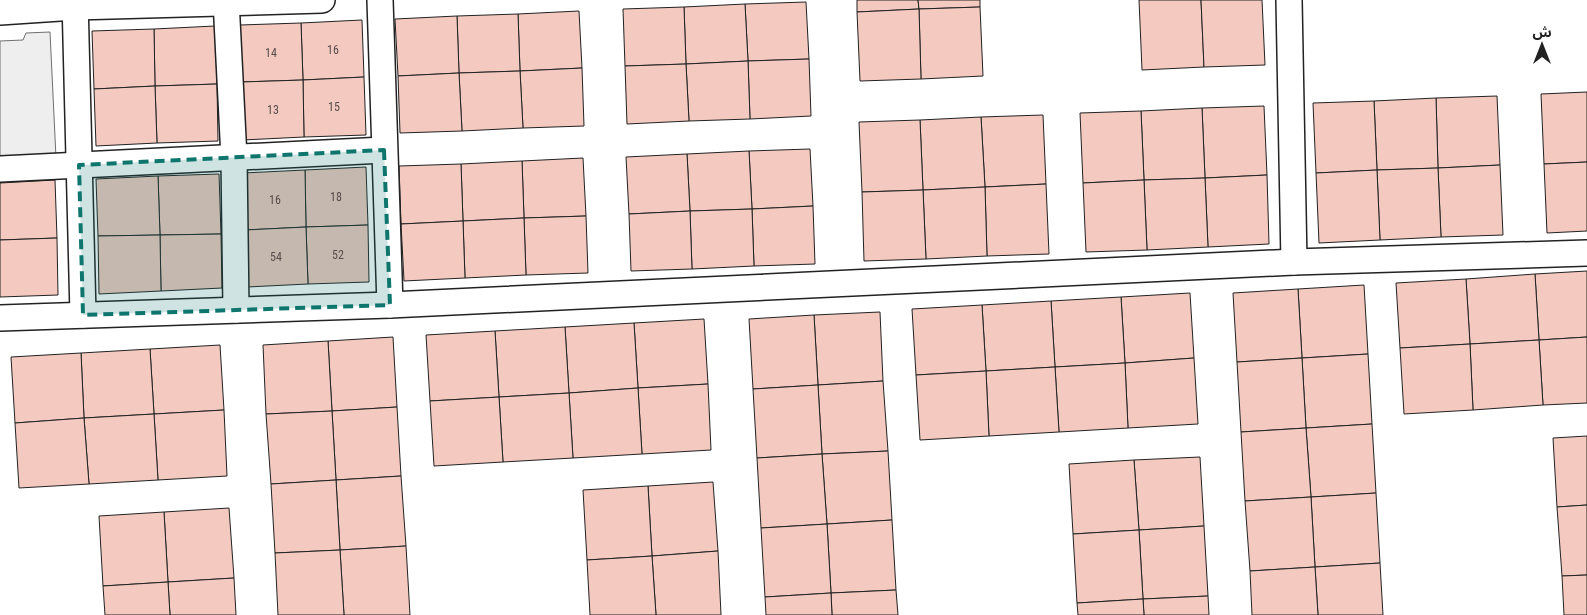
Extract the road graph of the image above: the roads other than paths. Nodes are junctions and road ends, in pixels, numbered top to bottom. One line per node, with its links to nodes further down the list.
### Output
1 (322, 0): 4 (street)
2 (380, 0): 7 (street)
3 (1288, 0): 12 (street)
4 (226, 1): 5 (street); 8 (street)
5 (75, 4): 6 (street); 9 (street)
6 (0, 12)
7 (384, 150): 8 (street); 13 (street)
8 (234, 158): 9 (street); 14 (street)
9 (80, 166): 10 (street); 15 (street)
10 (0, 169)
11 (1587, 252): 12 (street)
12 (1294, 262): 13 (street)
13 (390, 305): 14 (street)
14 (236, 310): 15 (street)
15 (82, 315): 16 (street)
16 (0, 318)

